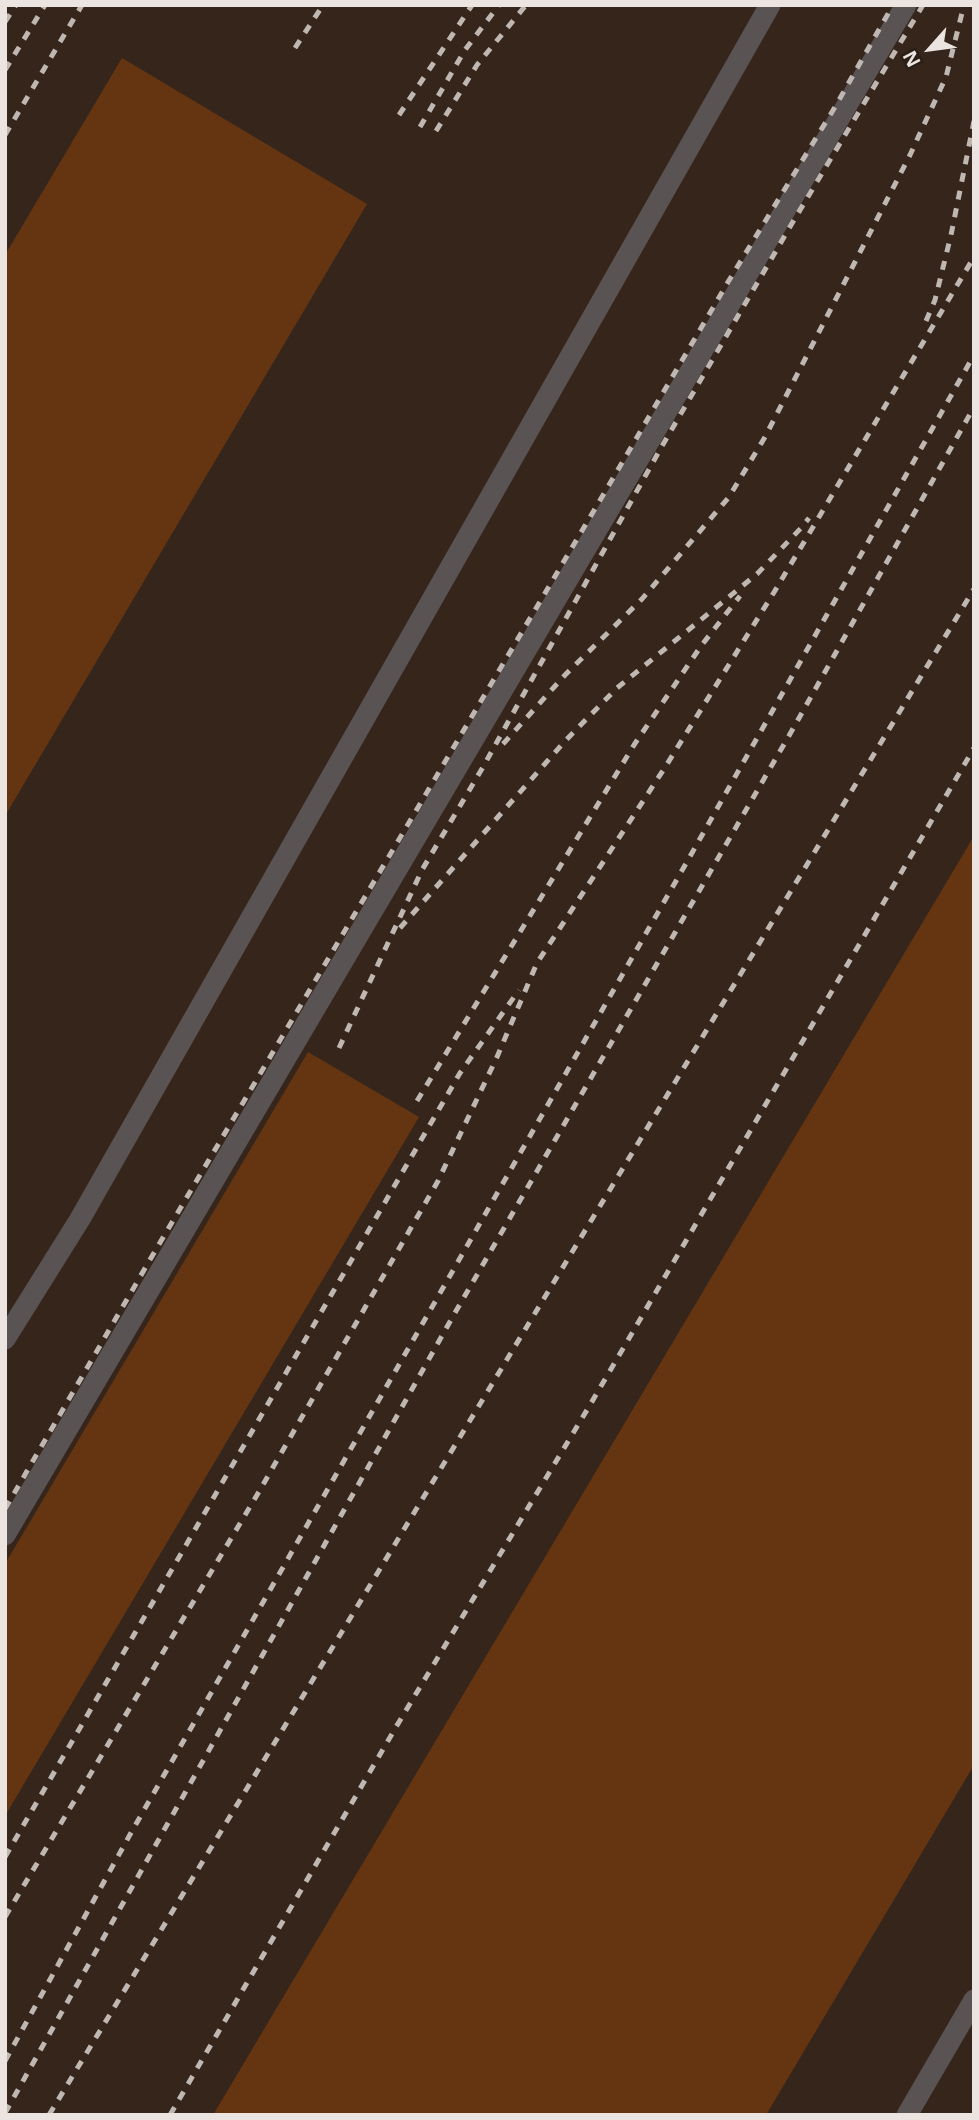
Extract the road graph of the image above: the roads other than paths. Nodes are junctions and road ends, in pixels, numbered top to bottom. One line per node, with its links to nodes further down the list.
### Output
1 (770, 5): 3 (lane)
2 (906, 5): 4 (lane)
3 (5, 1339)
4 (5, 1535)
5 (974, 2000): 6 (lane)
6 (907, 2115)

